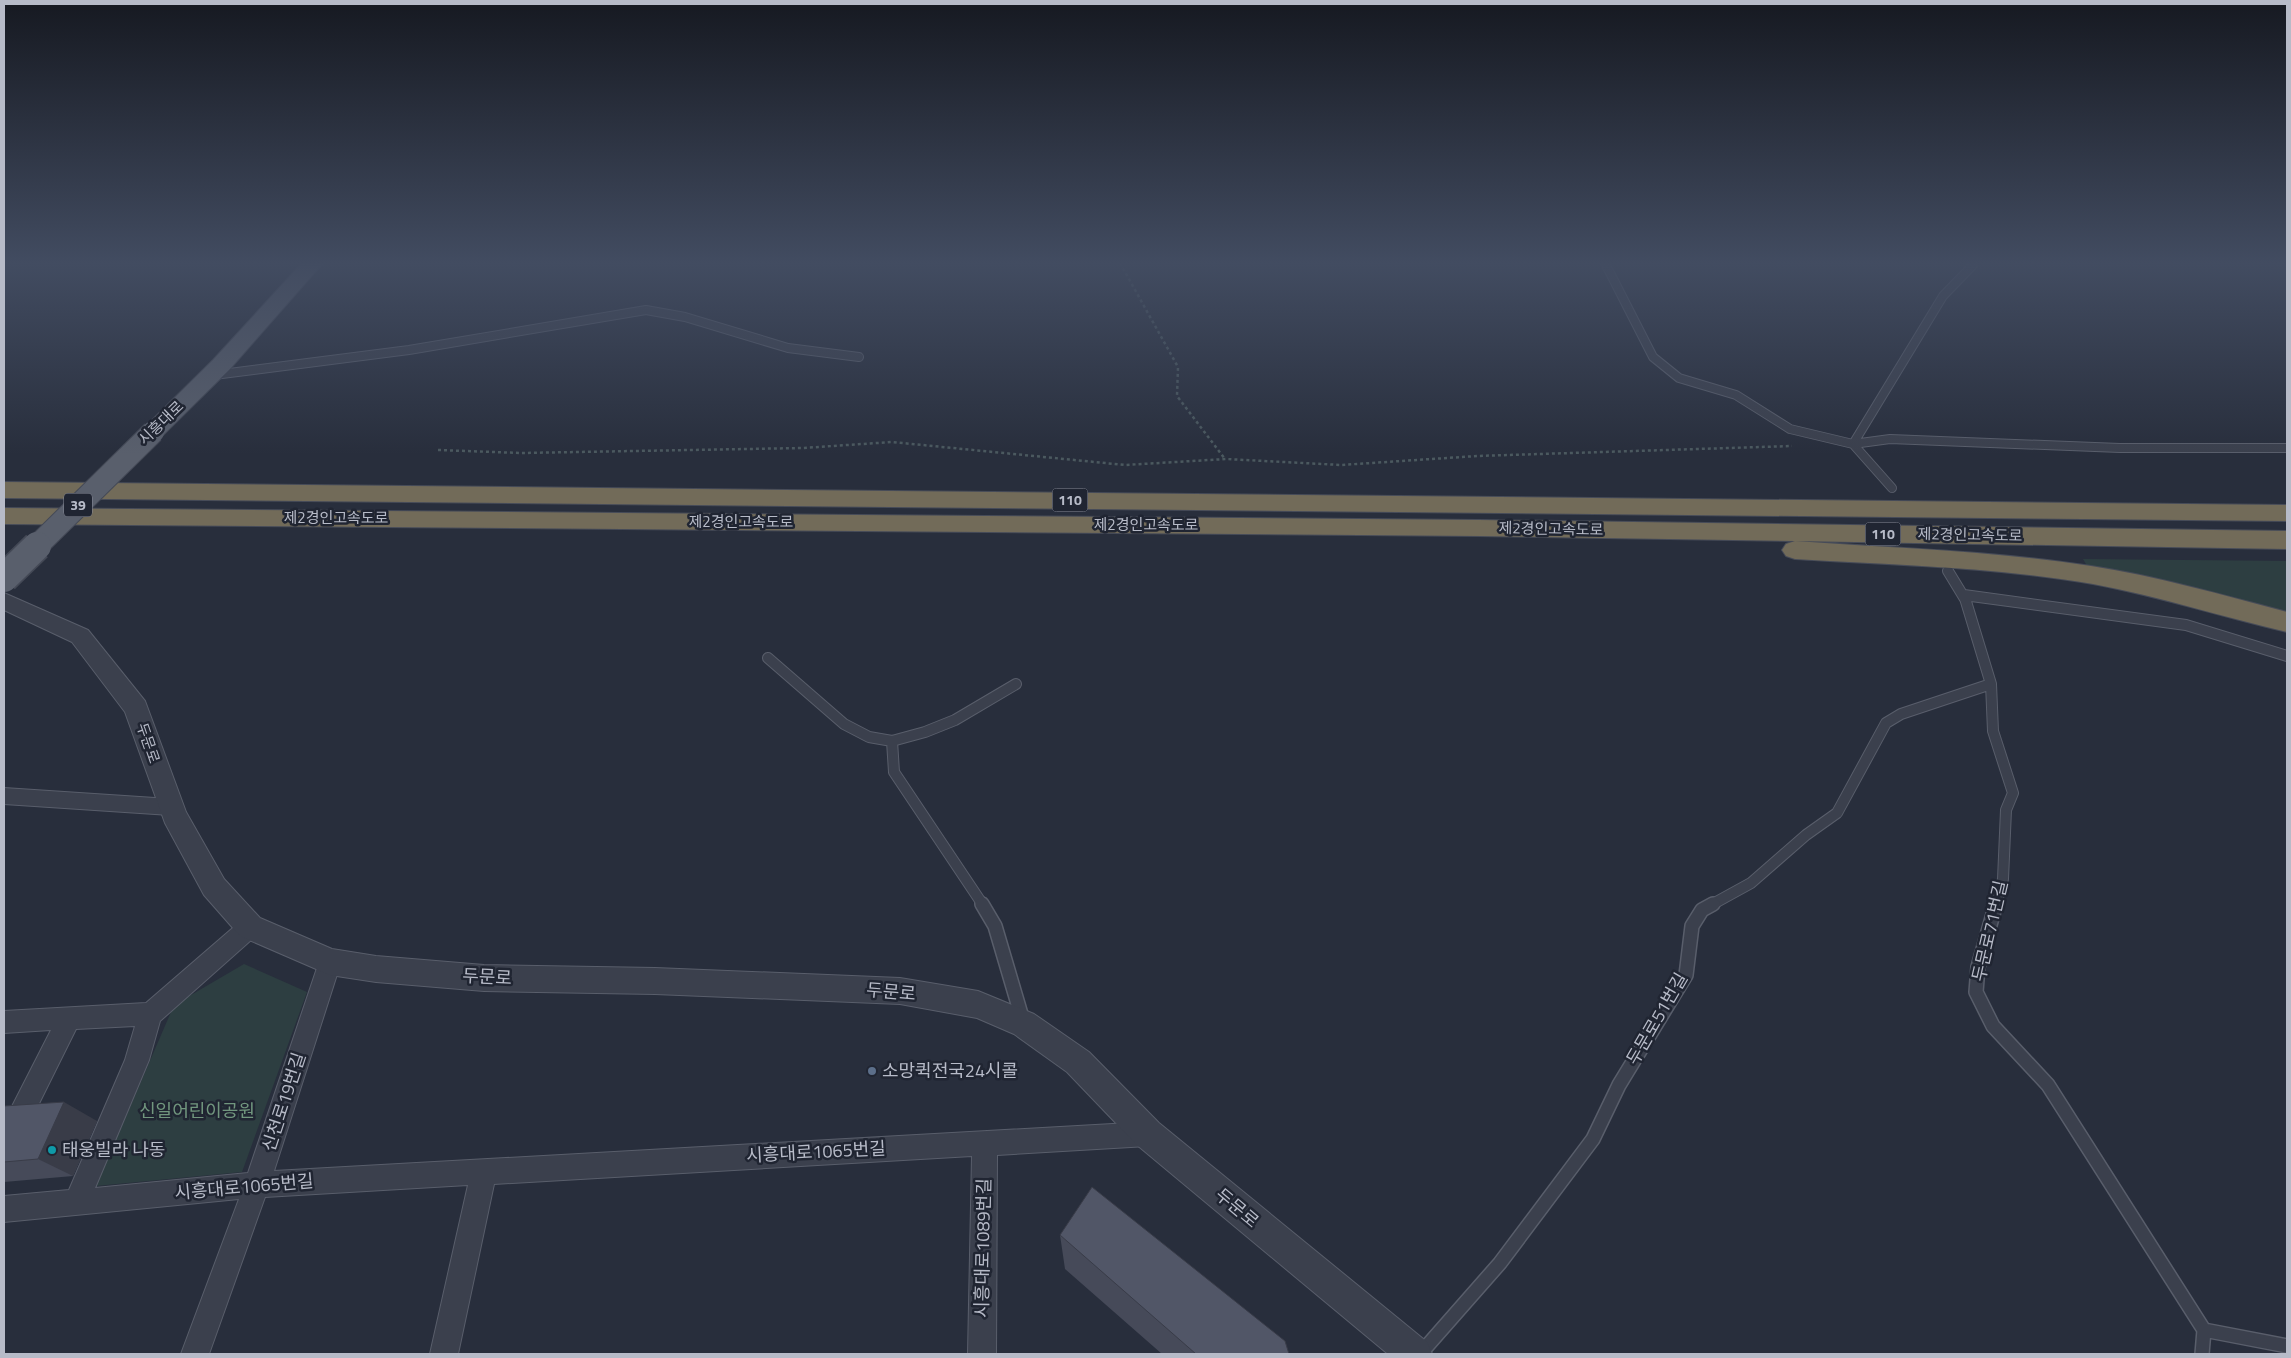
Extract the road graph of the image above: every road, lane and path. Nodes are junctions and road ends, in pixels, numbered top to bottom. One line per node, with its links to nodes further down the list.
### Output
1 (256, 326): 8 (main road, 시흥대로 / 39)
2 (549, 326): 8 (lane)
3 (716, 326): 7 (lane)
4 (1155, 326): 13 (path)
5 (1638, 326): 9 (lane)
6 (1926, 326): 9 (lane)
7 (859, 358)
8 (211, 375): 23 (main road, 시흥대로 / 39, bridge)
9 (1853, 444): 11 (lane); 14 (lane)
10 (1794, 446): 13 (path)
11 (2287, 448)
12 (438, 450): 13 (path)
13 (1226, 459)
14 (1892, 488)
15 (4, 490): 17 (highway, 제2경인고속도로 / 110)
16 (2287, 499): 17 (highway)
17 (2136, 511): 18 (highway, 제2경인고속도로 / 110)
18 (2287, 513)
19 (4, 516): 20 (highway, 제2경인고속도로 / 110)
20 (1479, 528): 21 (highway, 제2경인고속도로 / 110); 26 (highway)
21 (2287, 540)
22 (1948, 571): 24 (lane, 두문로71번길)
23 (4, 578)
24 (1965, 597): 27 (lane); 30 (lane, 두문로71번길)
25 (4, 601): 33 (street, 두문로)
26 (2287, 622)
27 (2287, 656)
28 (768, 658): 31 (lane)
29 (1016, 684): 31 (lane)
30 (1991, 684): 47 (lane, 두문로71번길); 53 (lane, 두문로51번길)
31 (892, 741): 39 (lane)
32 (4, 796): 33 (street)
33 (170, 807): 34 (street, 두문로)
34 (250, 927): 35 (street, 두문로); 36 (street)
35 (330, 962): 39 (street, 두문로); 44 (street, 신천로19번길)
36 (151, 1014): 37 (street); 45 (street)
37 (69, 1019): 38 (street); 42 (street)
38 (4, 1022)
39 (1024, 1024): 40 (street, 두문로)
40 (1148, 1134): 41 (street, 시흥대로1065번길); 52 (street, 두문로)
41 (985, 1143): 43 (street, 시흥대로1065번길); 51 (street, 시흥대로1089번길)
42 (4, 1148)
43 (484, 1172): 44 (street, 시흥대로1065번길); 50 (street)
44 (256, 1185): 45 (street, 시흥대로1065번길); 49 (street, 신천로19번길)
45 (76, 1203): 46 (street, 시흥대로1065번길)
46 (4, 1208)
47 (2204, 1330): 48 (lane); 54 (lane)
48 (2287, 1346)
49 (195, 1354)
50 (444, 1354)
51 (982, 1354)
52 (1414, 1354)
53 (1420, 1354)
54 (2202, 1354)

